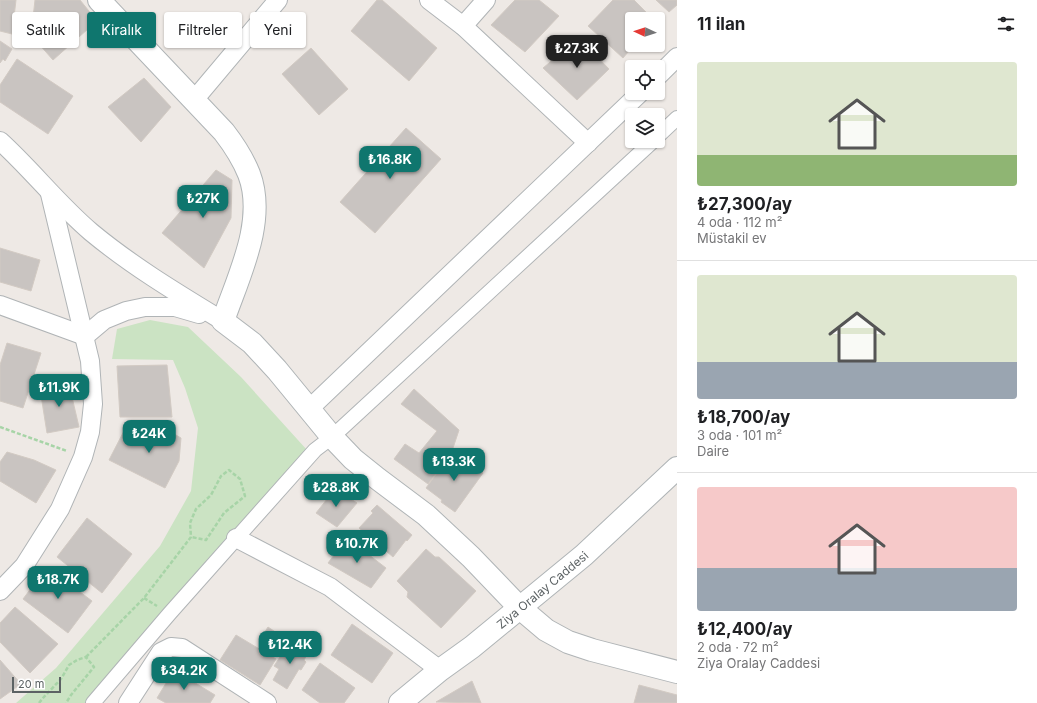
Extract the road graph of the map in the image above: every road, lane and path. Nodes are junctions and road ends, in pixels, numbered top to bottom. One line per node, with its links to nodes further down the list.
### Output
1 (99, 0): 8 (main road)
2 (278, 0): 8 (street)
3 (429, 0): 5 (street)
4 (486, 0): 5 (street)
5 (463, 26): 13 (street)
6 (677, 57): 7 (street)
7 (665, 69)
8 (194, 100): 17 (main road)
9 (633, 100): 13 (street)
10 (677, 118): 11 (street)
11 (665, 129)
12 (0, 141): 15 (street)
13 (588, 143): 19 (street)
14 (645, 148): 21 (street)
15 (50, 194): 17 (street); 18 (street)
16 (0, 305): 18 (street)
17 (223, 321): 18 (street); 19 (main road)
18 (85, 336): 22 (street)
19 (308, 410): 21 (main road)
20 (0, 427): 22 (path)
21 (332, 438): 25 (street); 27 (main road)
22 (83, 457): 26 (street)
23 (677, 468): 27 (main road, Ziya Oralay Caddesi)
24 (191, 537): 24 (path); 28 (path)
25 (236, 538): 29 (street); 33 (street)
26 (0, 591)
27 (520, 608): 29 (main road, Ziya Oralay Caddesi); 30 (main road)
28 (86, 657): 31 (path); 32 (path)
29 (440, 670): 36 (main road, Ziya Oralay Caddesi)
30 (677, 672)
31 (39, 703)
32 (66, 703)
33 (93, 703)
34 (128, 703): 35 (street)
35 (267, 703)
36 (400, 703)

